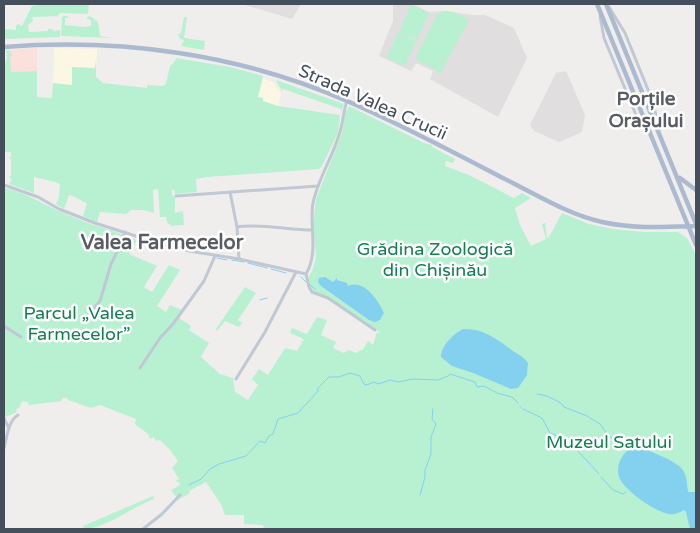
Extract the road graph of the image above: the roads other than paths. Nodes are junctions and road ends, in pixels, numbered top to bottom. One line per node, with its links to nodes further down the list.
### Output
1 (597, 4): 6 (main road)
2 (606, 4): 5 (main road)
3 (4, 46): 4 (main road, Strada Valea Crucii)
4 (347, 101): 8 (street); 14 (main road, Strada Valea Crucii)
5 (677, 174): 6 (main road); 9 (main road); 12 (main road)
6 (668, 177): 14 (main road)
7 (4, 185): 16 (street)
8 (318, 186): 10 (street); 15 (street)
9 (696, 190)
10 (230, 192): 11 (street); 13 (street)
11 (176, 196)
12 (696, 225): 14 (main road, Strada Valea Crucii)
13 (236, 227): 15 (street); 19 (street)
14 (688, 227): 17 (main road)
15 (312, 230): 21 (street)
16 (126, 232): 18 (street); 22 (street)
17 (696, 245)
18 (215, 256): 19 (street); 26 (street)
19 (239, 259): 20 (street)
20 (296, 272): 21 (street); 27 (street)
21 (306, 274): 24 (street)
22 (89, 314)
23 (4, 326): 25 (street)
24 (376, 330)
25 (21, 337)
26 (140, 368)
27 (236, 379)
28 (18, 415): 30 (street)
29 (4, 418): 30 (street)
30 (9, 430): 31 (street)
31 (4, 448)
32 (180, 495): 33 (street)
33 (143, 529)

